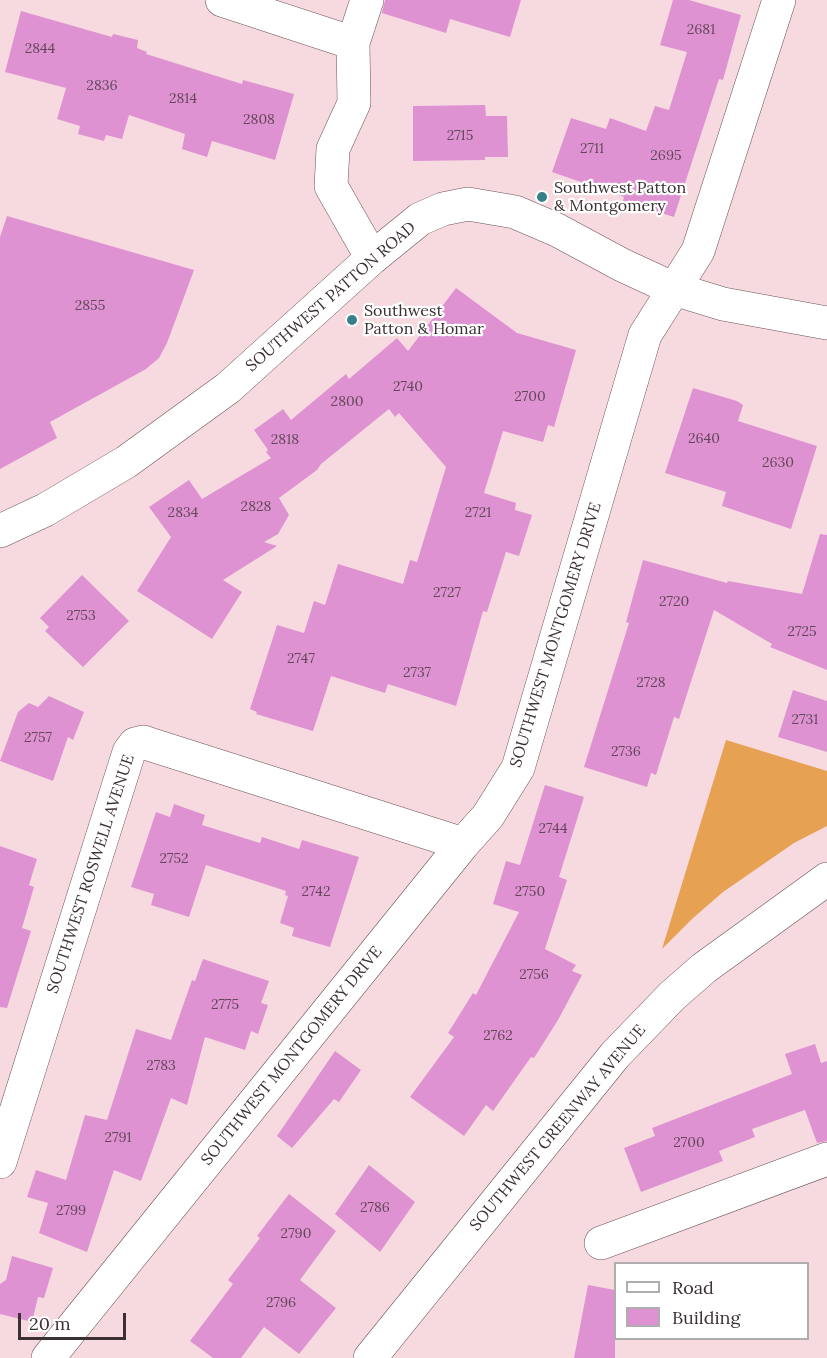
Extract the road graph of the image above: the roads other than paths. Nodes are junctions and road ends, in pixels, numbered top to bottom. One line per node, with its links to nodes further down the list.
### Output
1 (222, 0): 4 (street)
2 (368, 0): 4 (street)
3 (779, 0): 6 (street, SOUTHWEST MONTGOMERY DRIVE)
4 (354, 44): 5 (street)
5 (372, 258): 6 (street, SOUTHWEST PATTON ROAD); 8 (street, SOUTHWEST PATTON ROAD)
6 (674, 289): 7 (street, SOUTHWEST PATTON ROAD); 9 (street, SOUTHWEST MONTGOMERY DRIVE)
7 (827, 322)
8 (0, 531)
9 (463, 844): 12 (street, SOUTHWEST ROSWELL AVENUE); 14 (street, SOUTHWEST MONTGOMERY DRIVE)
10 (827, 879): 15 (street, SOUTHWEST GREENWAY AVENUE)
11 (827, 1159): 13 (street)
12 (0, 1162)
13 (601, 1243)
14 (48, 1358)
15 (370, 1358)

